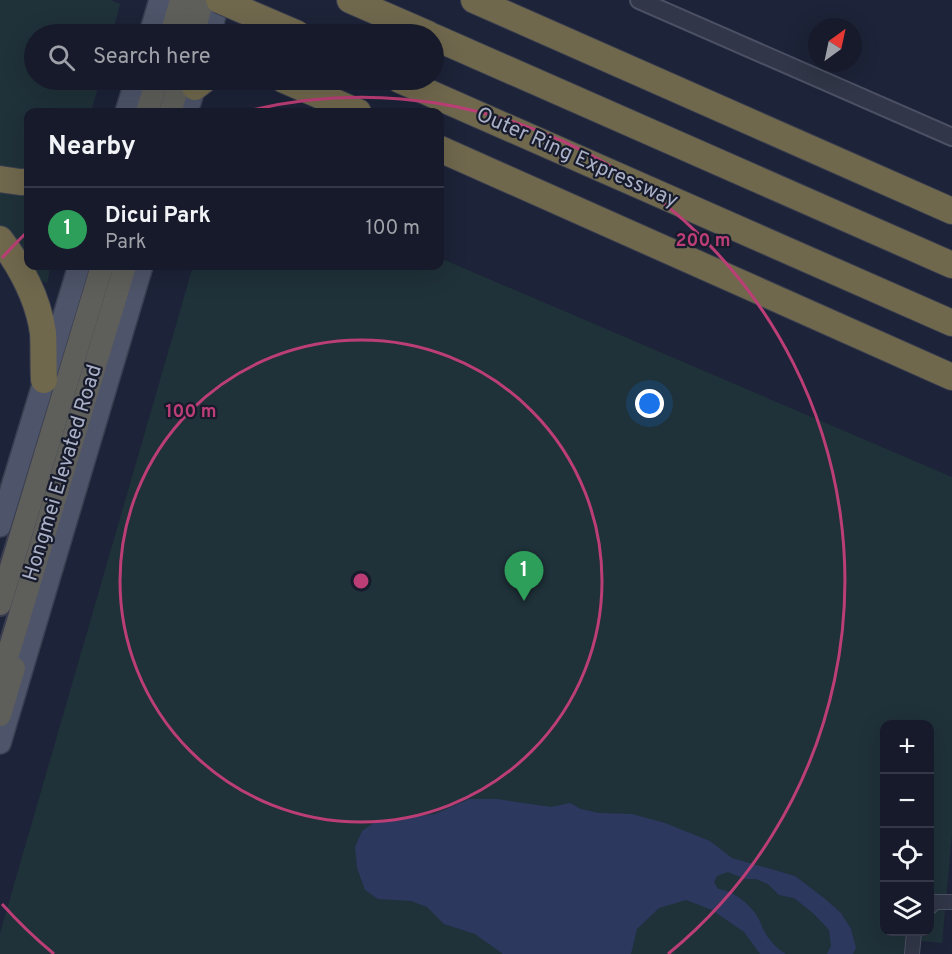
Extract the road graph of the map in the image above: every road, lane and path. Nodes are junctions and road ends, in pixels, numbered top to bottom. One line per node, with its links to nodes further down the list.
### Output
1 (145, 0): 9 (main road)
2 (160, 0): 10 (main road)
3 (181, 0): 11 (highway)
4 (203, 0): 12 (highway)
5 (219, 0): 13 (main road); 14 (highway, bridge)
6 (350, 0): 15 (highway)
7 (474, 0): 34 (highway)
8 (639, 0): 30 (street)
9 (138, 24)
10 (153, 24)
11 (174, 24)
12 (197, 24)
13 (213, 24)
14 (274, 24)
15 (406, 24)
16 (444, 41): 36 (highway)
17 (119, 90): 24 (main road)
18 (133, 90): 25 (main road)
19 (154, 90): 26 (highway)
20 (187, 90): 27 (highway)
21 (192, 90): 28 (main road)
22 (307, 90): 29 (highway)
23 (423, 90): 42 (highway, Outer Ring Expressway)
24 (114, 108)
25 (127, 108)
26 (148, 108)
27 (174, 108)
28 (188, 108)
29 (349, 108)
30 (952, 136)
31 (444, 151): 45 (highway)
32 (0, 179): 33 (highway)
33 (24, 182)
34 (952, 211)
35 (0, 239): 46 (highway)
36 (952, 265)
37 (68, 270): 43 (main road)
38 (78, 270): 43 (main road)
39 (101, 270): 48 (highway, Hongmei Elevated Road)
40 (124, 270): 49 (highway, Hongmei Elevated Road)
41 (141, 270): 44 (main road)
42 (952, 323)
43 (59, 330): 46 (main road)
44 (114, 358): 50 (highway); 51 (main road)
45 (952, 377)
46 (44, 380): 47 (main road)
47 (0, 526)
48 (0, 604)
49 (0, 681)
50 (0, 715)
51 (0, 742)
52 (952, 902): 53 (street)
53 (934, 903)
54 (914, 936): 55 (street)
55 (912, 954)

